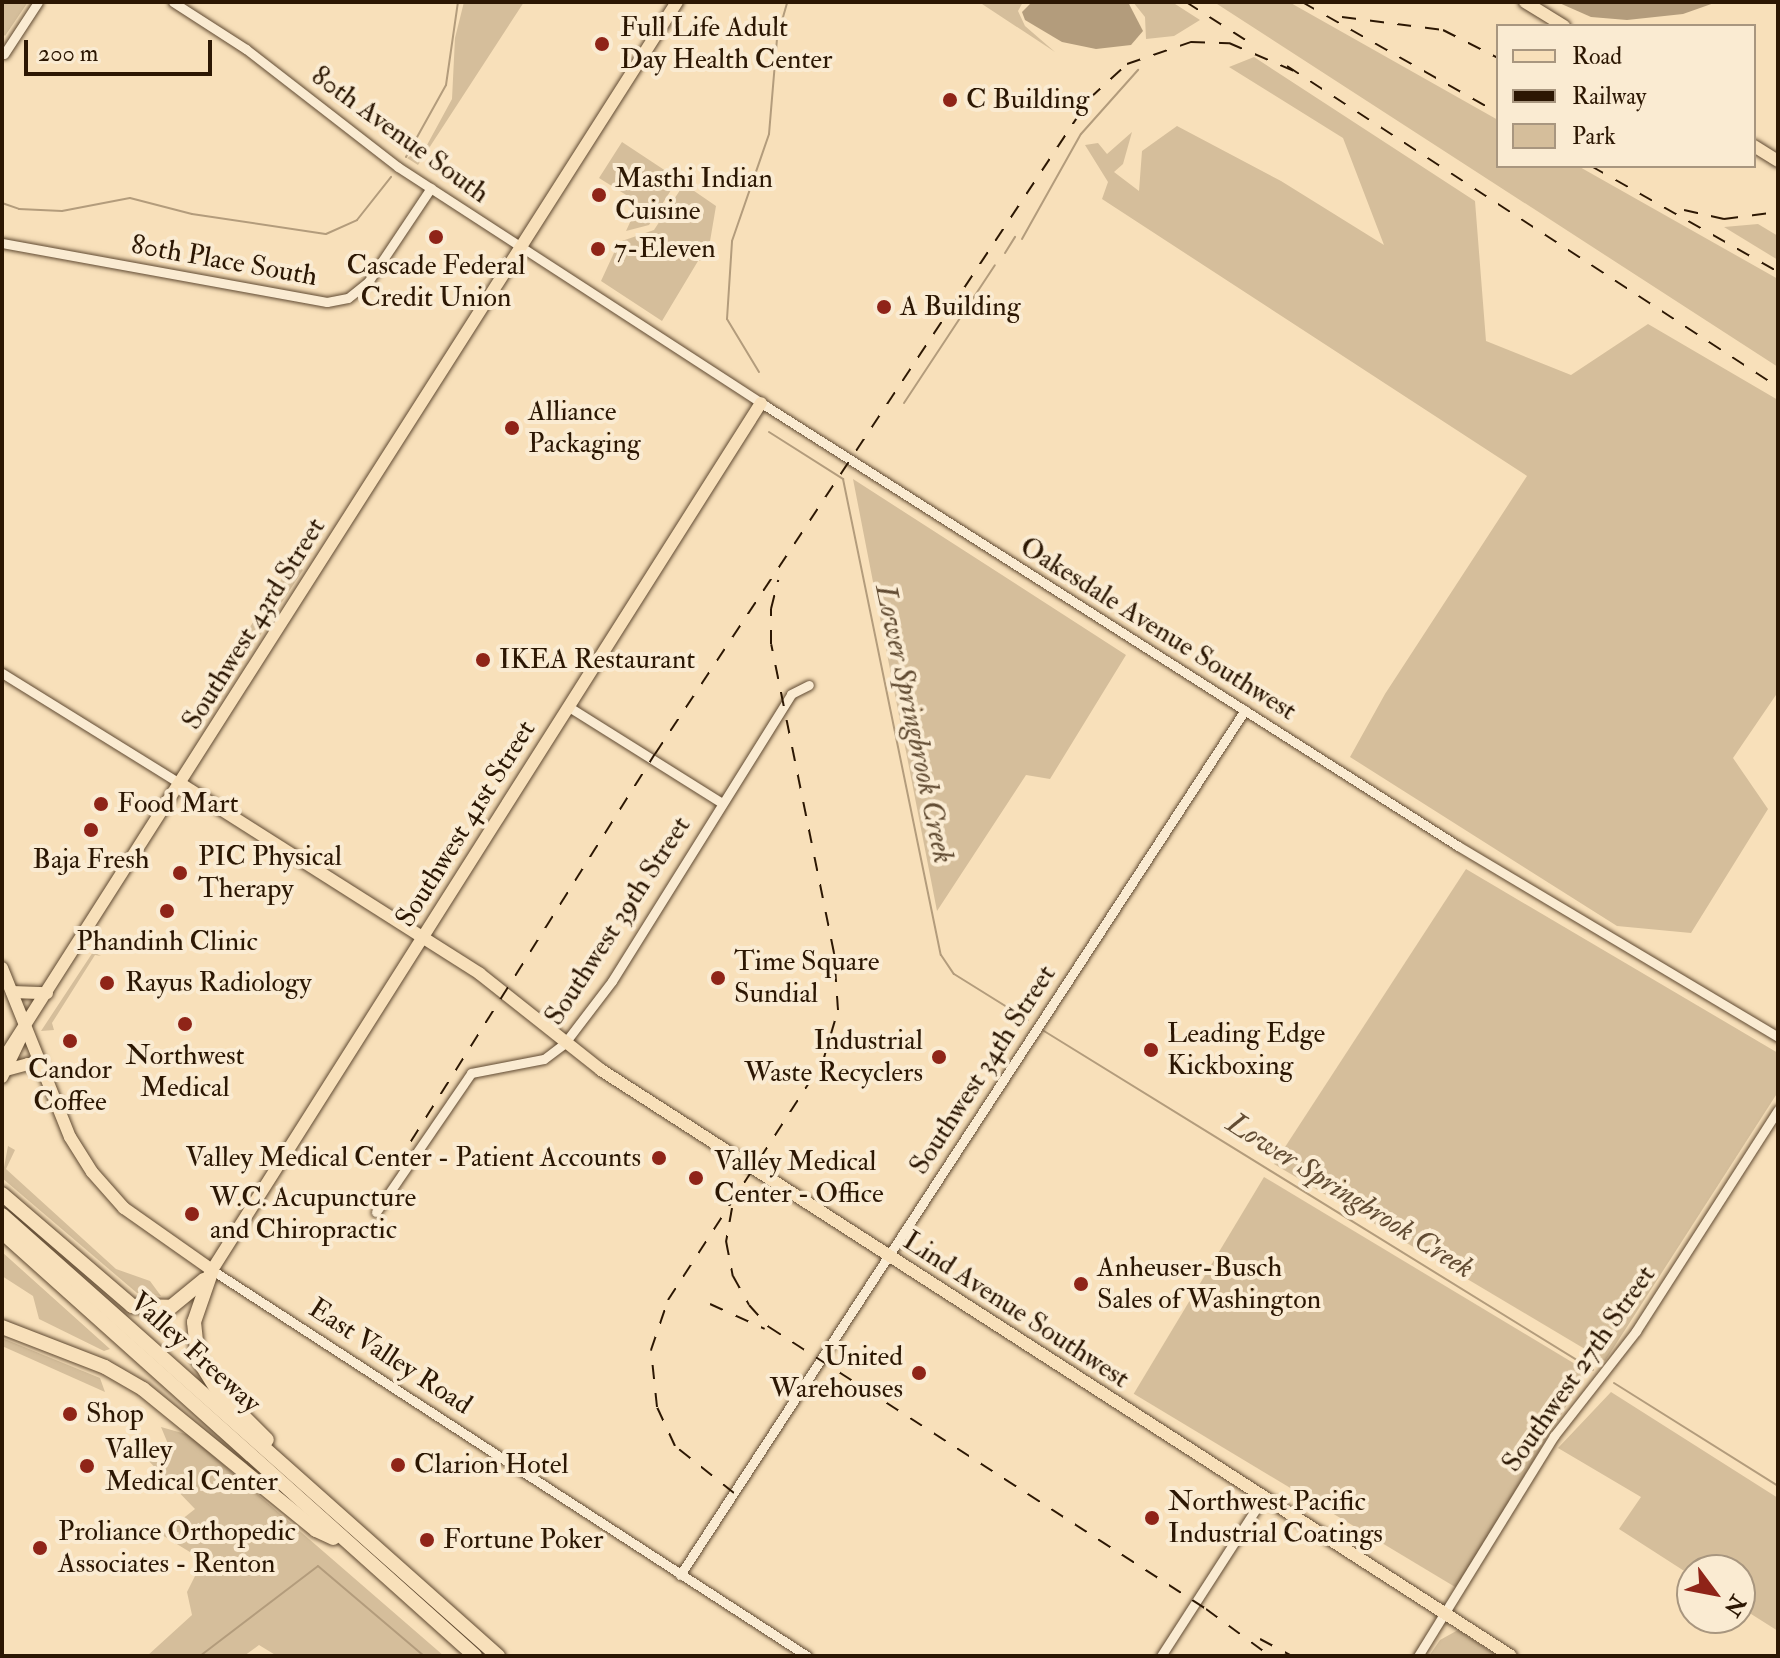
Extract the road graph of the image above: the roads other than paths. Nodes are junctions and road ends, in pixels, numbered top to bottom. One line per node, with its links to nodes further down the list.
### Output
1 (38, 2): 6 (street)
2 (173, 2): 9 (street, 80th Avenue South)
3 (677, 2): 11 (main road, Southwest 43rd Street)
4 (1525, 2): 5 (main road)
5 (1561, 24)
6 (4, 54)
7 (1756, 147): 8 (main road)
8 (1778, 161)
9 (431, 188): 10 (street, 80th Place South); 11 (street, 80th Avenue South)
10 (2, 243)
11 (523, 246): 12 (street, Oakesdale Avenue Southwest); 17 (main road, Southwest 43rd Street)
12 (761, 403): 15 (main road, Southwest 41st Street); 16 (street, Oakesdale Avenue Southwest)
13 (2, 673): 17 (street)
14 (809, 685): 18 (street, Southwest 39th Street)
15 (569, 707): 18 (street); 19 (main road, Southwest 41st Street)
16 (1245, 710): 24 (street, Oakesdale Avenue Southwest); 34 (street, Southwest 34th Street)
17 (181, 784): 19 (main road, Lind Avenue Southwest); 22 (main road, Southwest 43rd Street)
18 (722, 803): 25 (street, Southwest 39th Street)
19 (423, 938): 25 (main road, Lind Avenue Southwest); 35 (main road, Southwest 41st Street)
20 (2, 968): 21 (main road, East Valley Road)
21 (12, 992): 22 (main road); 23 (main road, East Valley Road)
22 (47, 993): 23 (main road, Southwest 43rd Street)
23 (25, 1026): 26 (main road, Southwest 43rd Street); 27 (main road, East Valley Road)
24 (1778, 1037)
25 (564, 1044): 30 (street, Southwest 39th Street); 34 (main road, Lind Avenue Southwest)
26 (3, 1069): 27 (main road)
27 (43, 1071): 35 (main road, East Valley Road)
28 (1778, 1110): 41 (street, Southwest 27th Street)
29 (2, 1194): 35 (highway)
30 (376, 1212)
31 (2, 1215): 39 (highway, Valley Freeway)
32 (2, 1232): 43 (highway)
33 (2, 1238): 38 (highway, Valley Freeway)
34 (888, 1256): 37 (main road, Lind Avenue Southwest); 40 (street, Southwest 34th Street)
35 (212, 1270): 39 (highway); 40 (street, East Valley Road)
36 (2, 1327): 38 (highway)
37 (1263, 1498): 41 (main road, Lind Avenue Southwest); 46 (street)
38 (333, 1538): 42 (highway, Valley Freeway)
39 (379, 1550): 44 (highway, Valley Freeway)
40 (680, 1575): 45 (street, East Valley Road)
41 (1443, 1615): 47 (street, Southwest 27th Street); 48 (main road, Lind Avenue Southwest)
42 (466, 1656)
43 (475, 1656)
44 (498, 1656)
45 (807, 1656)
46 (1161, 1656)
47 (1418, 1656)
48 (1511, 1656)

